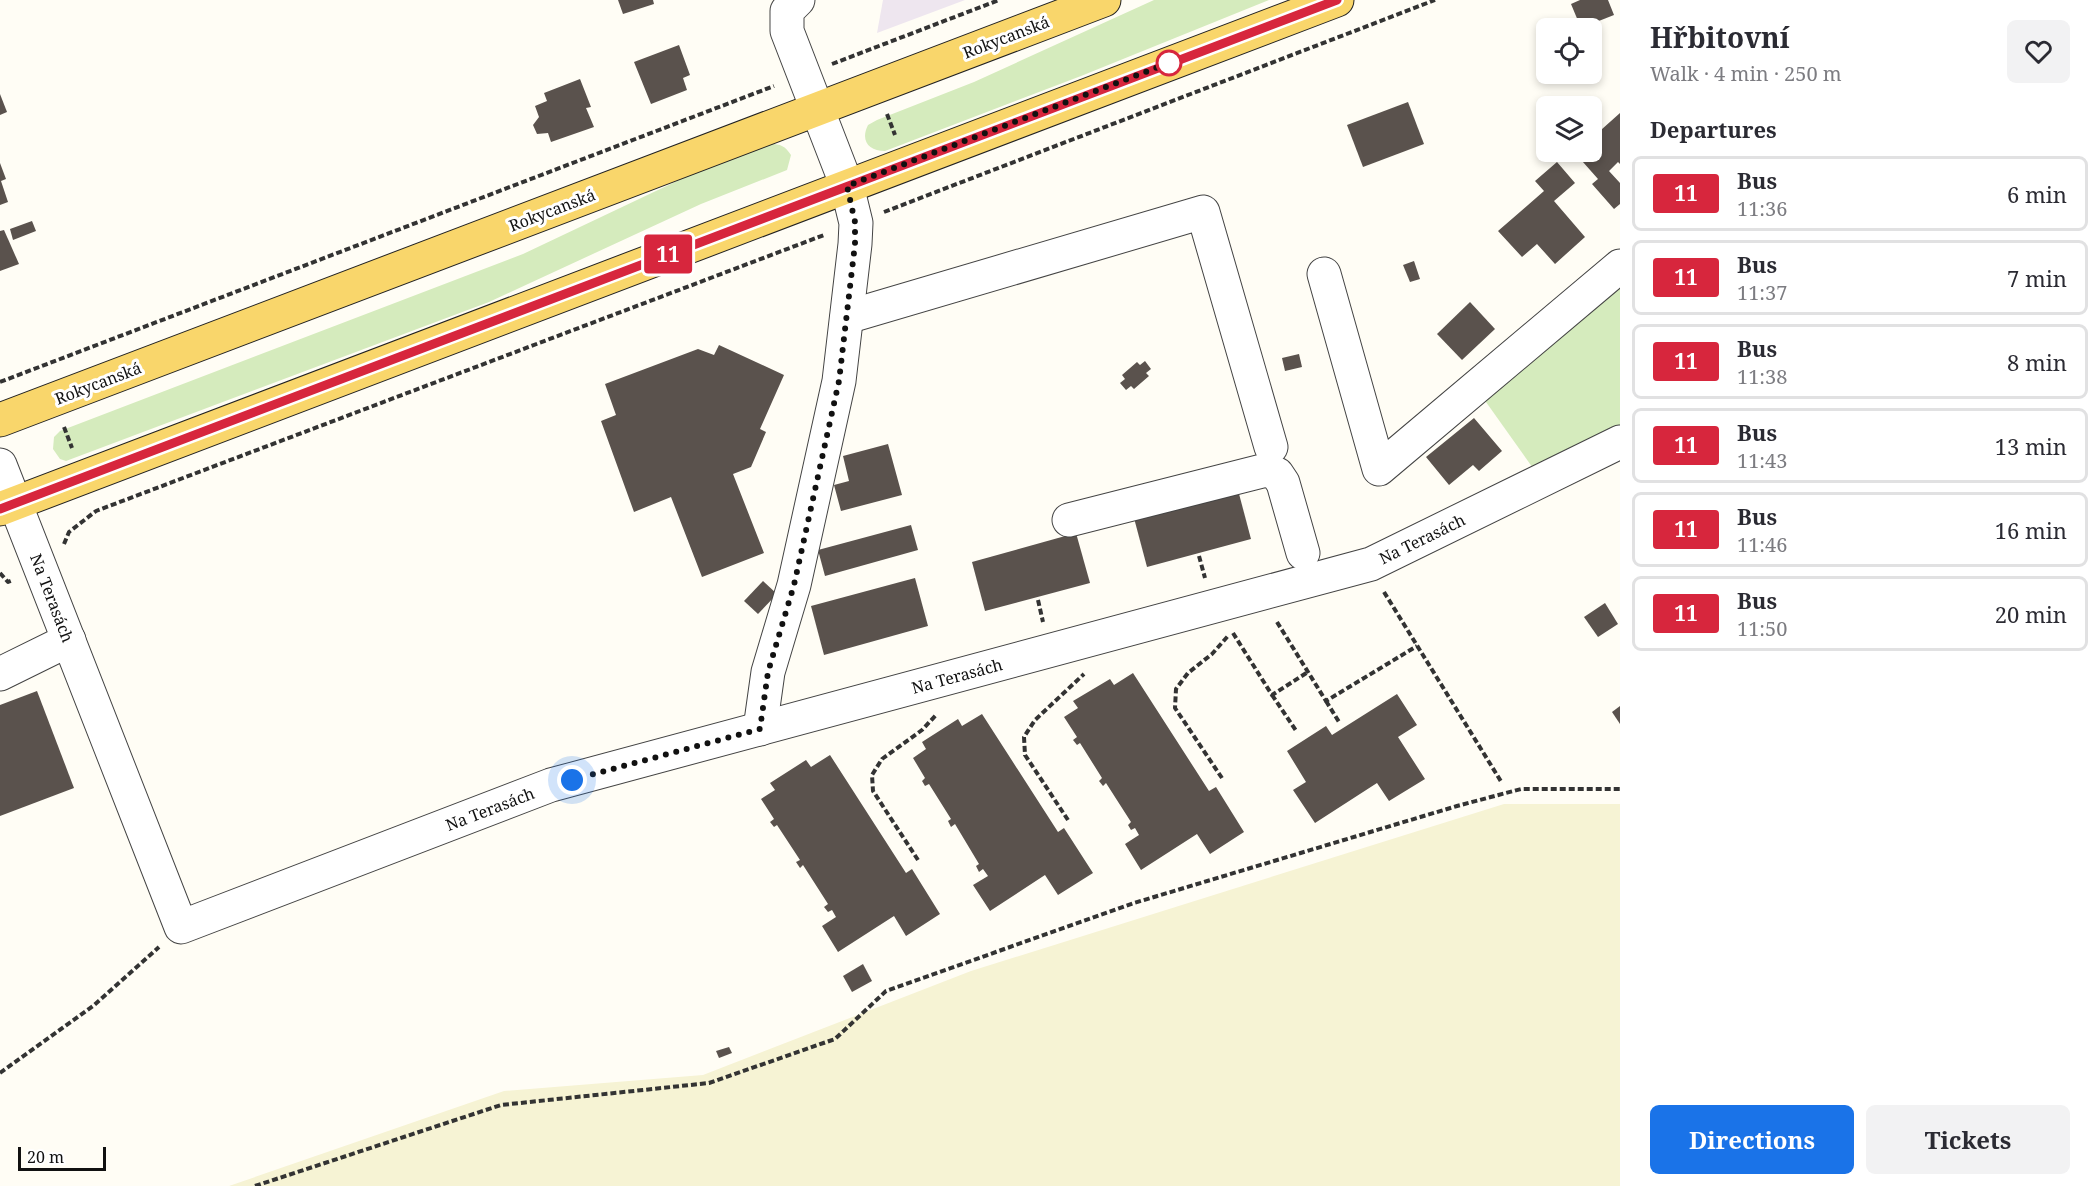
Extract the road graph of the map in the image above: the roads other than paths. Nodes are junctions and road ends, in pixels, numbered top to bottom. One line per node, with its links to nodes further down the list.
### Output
1 (798, 0): 4 (street)
2 (1104, 0): 4 (main road, Rokycanská)
3 (1337, 0): 5 (main road)
4 (817, 109): 5 (street); 9 (main road, Rokycanská)
5 (847, 186): 8 (street); 13 (main road)
6 (1620, 266): 7 (street)
7 (1324, 274)
8 (847, 317): 11 (street); 18 (street)
9 (0, 420)
10 (1620, 442): 18 (street, Na Terasách)
11 (1271, 447)
12 (0, 465): 13 (street, Na Terasách)
13 (7, 506): 16 (street, Na Terasách)
14 (1069, 520): 15 (street)
15 (1303, 553)
16 (69, 640): 17 (street); 18 (street, Na Terasách)
17 (0, 674)
18 (760, 729)

